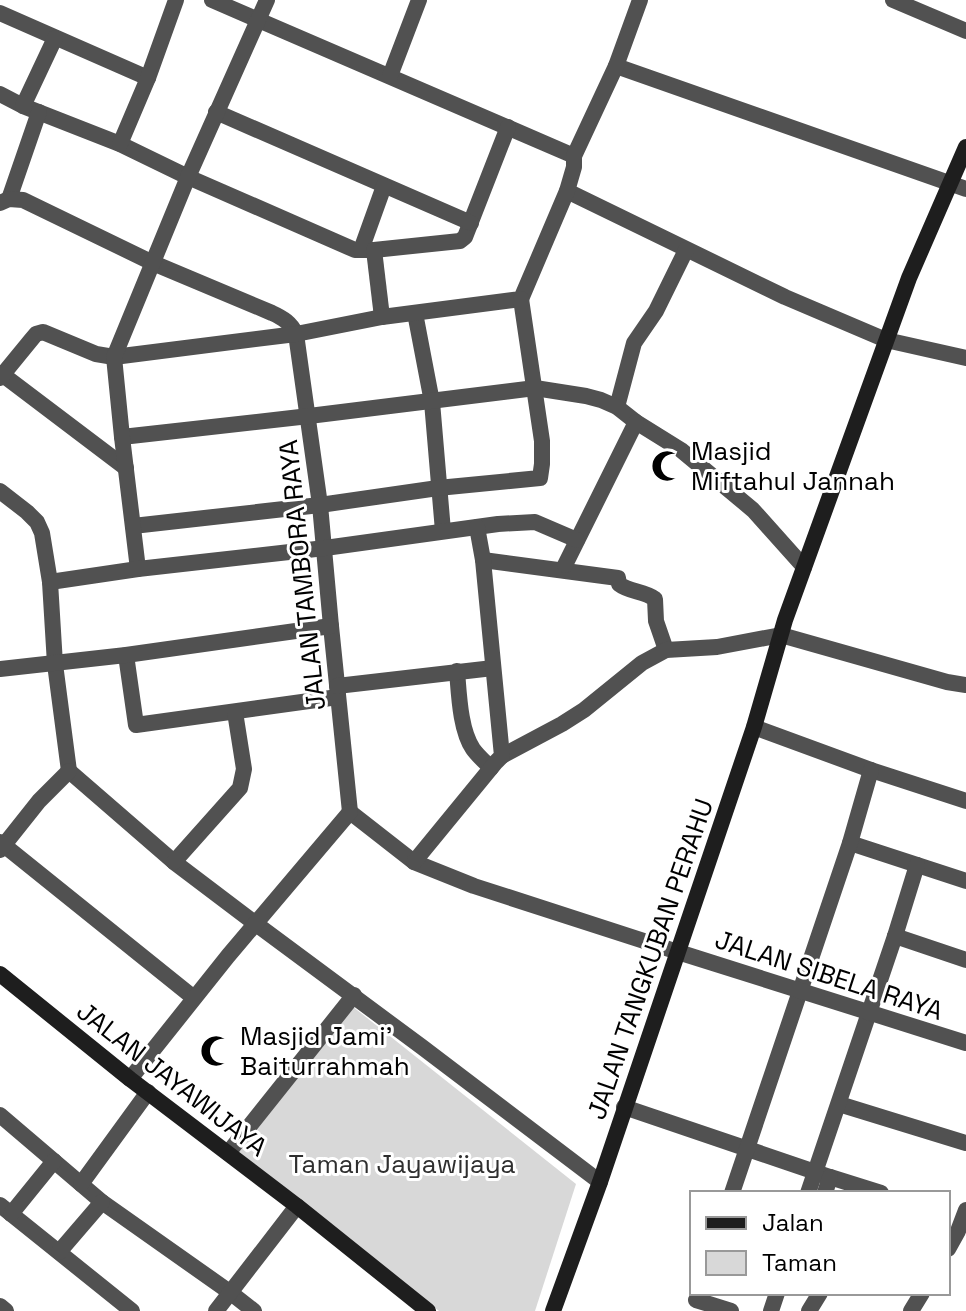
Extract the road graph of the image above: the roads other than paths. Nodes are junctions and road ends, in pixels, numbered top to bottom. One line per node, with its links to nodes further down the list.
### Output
1 (176, 0): 13 (street)
2 (212, 0): 8 (street)
3 (267, 0): 8 (street)
4 (419, 0): 12 (street)
5 (640, 0): 11 (street)
6 (893, 0): 9 (street)
7 (0, 13): 10 (street)
8 (257, 20): 12 (street); 16 (street)
9 (966, 31)
10 (55, 38): 13 (street); 15 (street)
11 (616, 66): 20 (street); 23 (street)
12 (390, 76): 17 (street)
13 (148, 78): 18 (street)
14 (0, 94): 15 (street)
15 (31, 109): 18 (street); 25 (street)
16 (216, 112): 21 (street); 22 (street)
17 (508, 127): 20 (street); 26 (street)
18 (120, 144): 21 (street)
19 (966, 147): 23 (main road, JALAN TANGKUBAN PERAHU)
20 (574, 156): 24 (street)
21 (188, 177): 27 (street); 29 (street)
22 (384, 186): 26 (street); 27 (street)
23 (958, 186): 34 (main road, JALAN TANGKUBAN PERAHU)
24 (567, 191): 28 (street); 30 (street)
25 (5, 201): 29 (street)
26 (471, 223): 27 (street)
27 (368, 250): 32 (street)
28 (686, 250): 34 (street); 40 (street)
29 (153, 263): 33 (street); 35 (street)
30 (521, 299): 31 (street); 38 (street)
31 (415, 313): 32 (street); 39 (street)
32 (382, 317): 33 (street)
33 (296, 334): 35 (street); 41 (street, JALAN TAMBORA RAYA)
34 (886, 340): 36 (street); 56 (main road, JALAN TANGKUBAN PERAHU)
35 (114, 357): 37 (street); 43 (street)
36 (966, 358)
37 (1, 376): 44 (street)
38 (535, 388): 39 (street); 40 (street); 45 (street)
39 (432, 402): 41 (street); 45 (street)
40 (617, 407): 42 (street)
41 (309, 416): 43 (street); 47 (street, JALAN TAMBORA RAYA)
42 (636, 422): 51 (street); 56 (street)
43 (122, 437): 44 (street)
44 (126, 468): 48 (street)
45 (438, 488): 47 (street); 50 (street)
46 (0, 491): 57 (street)
47 (320, 505): 48 (street); 52 (street, JALAN TAMBORA RAYA)
48 (133, 526): 55 (street)
49 (477, 527): 50 (street); 51 (street); 53 (street)
50 (443, 531): 52 (street)
51 (577, 540): 54 (street)
52 (325, 548): 55 (street); 58 (street, JALAN TAMBORA RAYA)
53 (483, 560): 60 (street); 63 (street)
54 (565, 565)
55 (138, 569): 57 (street)
56 (803, 570): 59 (main road, JALAN TANGKUBAN PERAHU)
57 (50, 582): 62 (street)
58 (331, 626): 61 (street); 67 (street, JALAN TAMBORA RAYA)
59 (783, 628): 60 (street); 66 (street); 69 (main road, JALAN TANGKUBAN PERAHU)
60 (666, 650): 70 (street)
61 (126, 655): 62 (street); 68 (street)
62 (55, 664): 64 (street); 72 (street)
63 (493, 668): 65 (street); 70 (street)
64 (0, 669)
65 (457, 671): 67 (street); 70 (street)
66 (966, 685)
67 (338, 691): 68 (street); 74 (street, JALAN TAMBORA RAYA)
68 (235, 712): 77 (street)
69 (754, 727): 71 (street); 83 (main road, JALAN TANGKUBAN PERAHU)
70 (496, 762): 78 (street)
71 (871, 770): 73 (street); 75 (street)
72 (69, 771): 76 (street); 77 (street)
73 (966, 801)
74 (350, 812): 78 (street, JALAN SIBELA RAYA); 81 (street)
75 (850, 843): 79 (street); 86 (street)
76 (1, 846): 88 (street)
77 (174, 862): 81 (street)
78 (414, 862): 83 (street, JALAN SIBELA RAYA)
79 (917, 865): 80 (street); 82 (street)
80 (966, 881)
81 (256, 924): 87 (street); 88 (street)
82 (895, 936): 84 (street); 89 (street)
83 (678, 952): 86 (street, JALAN SIBELA RAYA); 94 (main road, JALAN TANGKUBAN PERAHU)
84 (966, 960)
85 (0, 975): 91 (main road, JALAN JAYAWIJAYA)
86 (799, 990): 89 (street, JALAN SIBELA RAYA); 97 (street)
87 (354, 995): 98 (street); 101 (street)
88 (194, 998): 91 (street)
89 (869, 1012): 90 (street, JALAN SIBELA RAYA); 93 (street)
90 (966, 1043)
91 (130, 1079): 92 (main road, JALAN JAYAWIJAYA)
92 (148, 1092): 98 (main road, JALAN JAYAWIJAYA); 102 (street)
93 (839, 1104): 96 (street); 100 (street)
94 (624, 1107): 97 (street); 101 (main road, JALAN TANGKUBAN PERAHU)
95 (0, 1115): 99 (street)
96 (966, 1143)
97 (746, 1149): 100 (street); 104 (street)
98 (228, 1153): 106 (main road, JALAN JAYAWIJAYA)
99 (54, 1161): 102 (street); 107 (street)
100 (823, 1181): 103 (street)
101 (600, 1182): 121 (main road, JALAN TANGKUBAN PERAHU)
102 (81, 1184): 105 (street)
103 (851, 1188)
104 (733, 1191)
105 (102, 1202): 110 (street); 111 (street)
106 (297, 1206): 111 (street); 120 (main road, JALAN JAYAWIJAYA)
107 (6, 1210): 110 (street)
108 (960, 1223): 109 (street)
109 (950, 1245)
110 (59, 1252): 112 (street)
111 (231, 1293): 118 (street); 119 (street)
112 (113, 1296): 116 (street); 117 (street)
113 (695, 1301): 122 (street)
114 (0, 1306): 115 (street)
115 (6, 1311)
116 (102, 1311)
117 (132, 1311)
118 (216, 1311)
119 (254, 1311)
120 (428, 1311)
121 (553, 1311)
122 (731, 1311)

